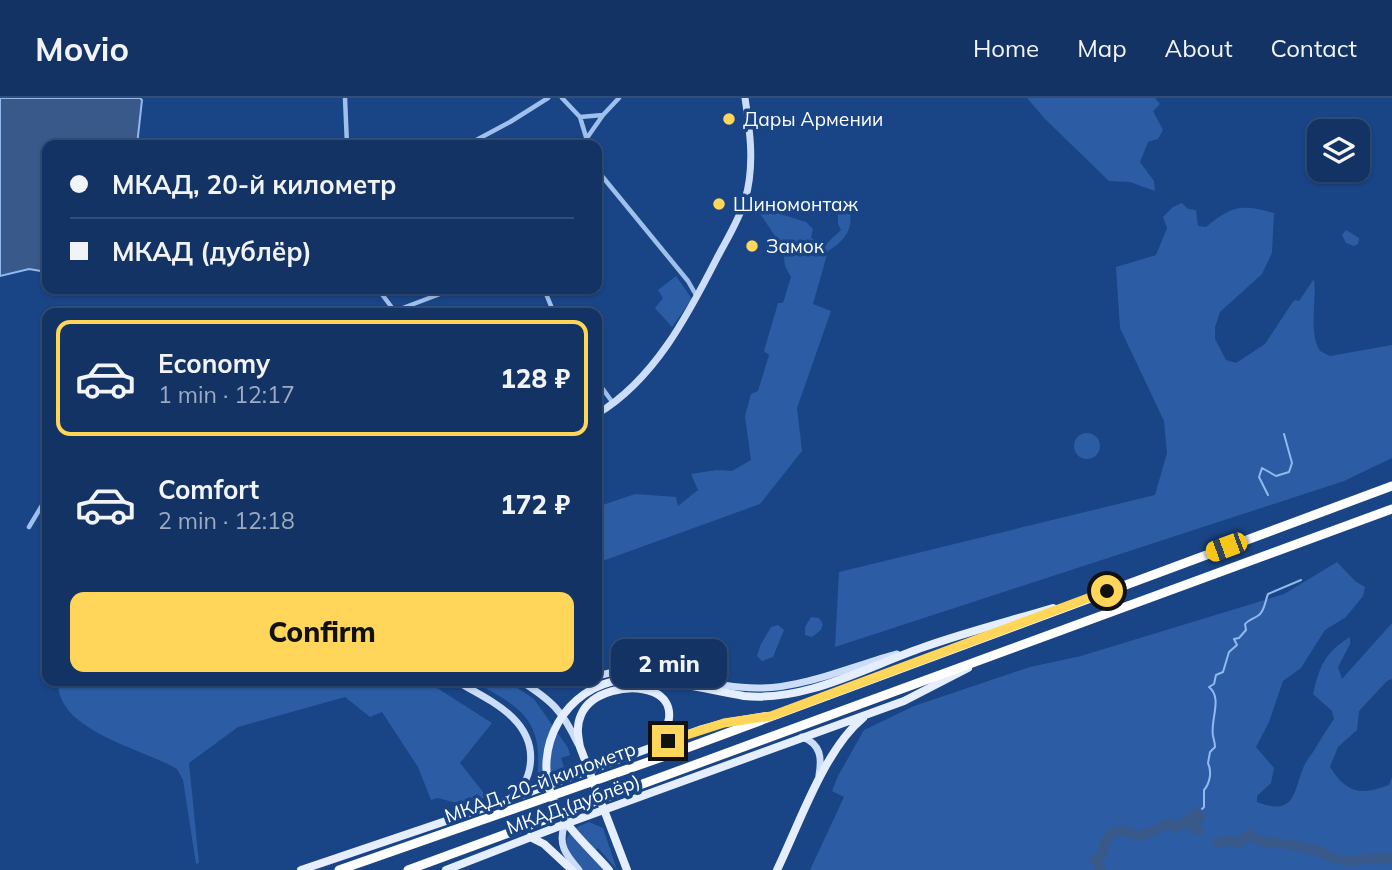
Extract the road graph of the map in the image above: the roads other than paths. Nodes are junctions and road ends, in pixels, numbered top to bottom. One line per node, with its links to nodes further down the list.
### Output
1 (345, 98): 9 (street)
2 (548, 98): 10 (street)
3 (562, 98): 7 (street)
4 (619, 98): 6 (street)
5 (745, 98): 14 (street)
6 (603, 115): 7 (street); 8 (street)
7 (580, 117): 8 (street)
8 (587, 138)
9 (347, 140)
10 (476, 140)
11 (602, 176): 14 (street)
12 (382, 294): 15 (street)
13 (439, 294): 16 (street)
14 (697, 297): 18 (street)
15 (392, 308)
16 (400, 308)
17 (602, 388): 18 (street)
18 (614, 404): 19 (street)
19 (602, 411)
20 (1392, 486): 24 (highway, МКАД, 20-й километр)
21 (42, 505): 23 (street)
22 (1392, 509): 26 (highway, МКАД, 20-й километр)
23 (29, 527)
24 (1083, 599): 25 (main road); 31 (highway, МКАД, 20-й километр)
25 (923, 647): 27 (street); 45 (main road)
26 (983, 660): 30 (main road, МКАД (дублёр)); 41 (highway, МКАД, 20-й километр)
27 (602, 675)
28 (465, 686): 36 (street)
29 (529, 686): 33 (street)
30 (867, 715): 32 (main road, МКАД (дублёр)); 35 (main road)
31 (771, 716): 34 (main road, МКАД (дублёр)); 40 (highway, МКАД, 20-й километр)
32 (802, 736): 35 (street); 37 (main road, МКАД (дублёр))
33 (580, 747): 34 (main road); 46 (main road)
34 (643, 750): 36 (main road, МКАД (дублёр))
35 (817, 784): 47 (main road)
36 (508, 800): 39 (main road, МКАД (дублёр))
37 (565, 824): 38 (main road, МКАД (дублёр)); 44 (street)
38 (530, 837): 42 (main road, МКАД (дублёр)); 43 (main road)
39 (301, 870)
40 (339, 870)
41 (408, 870)
42 (446, 870)
43 (572, 870)
44 (579, 870)
45 (609, 870)
46 (627, 870)
47 (778, 870)

